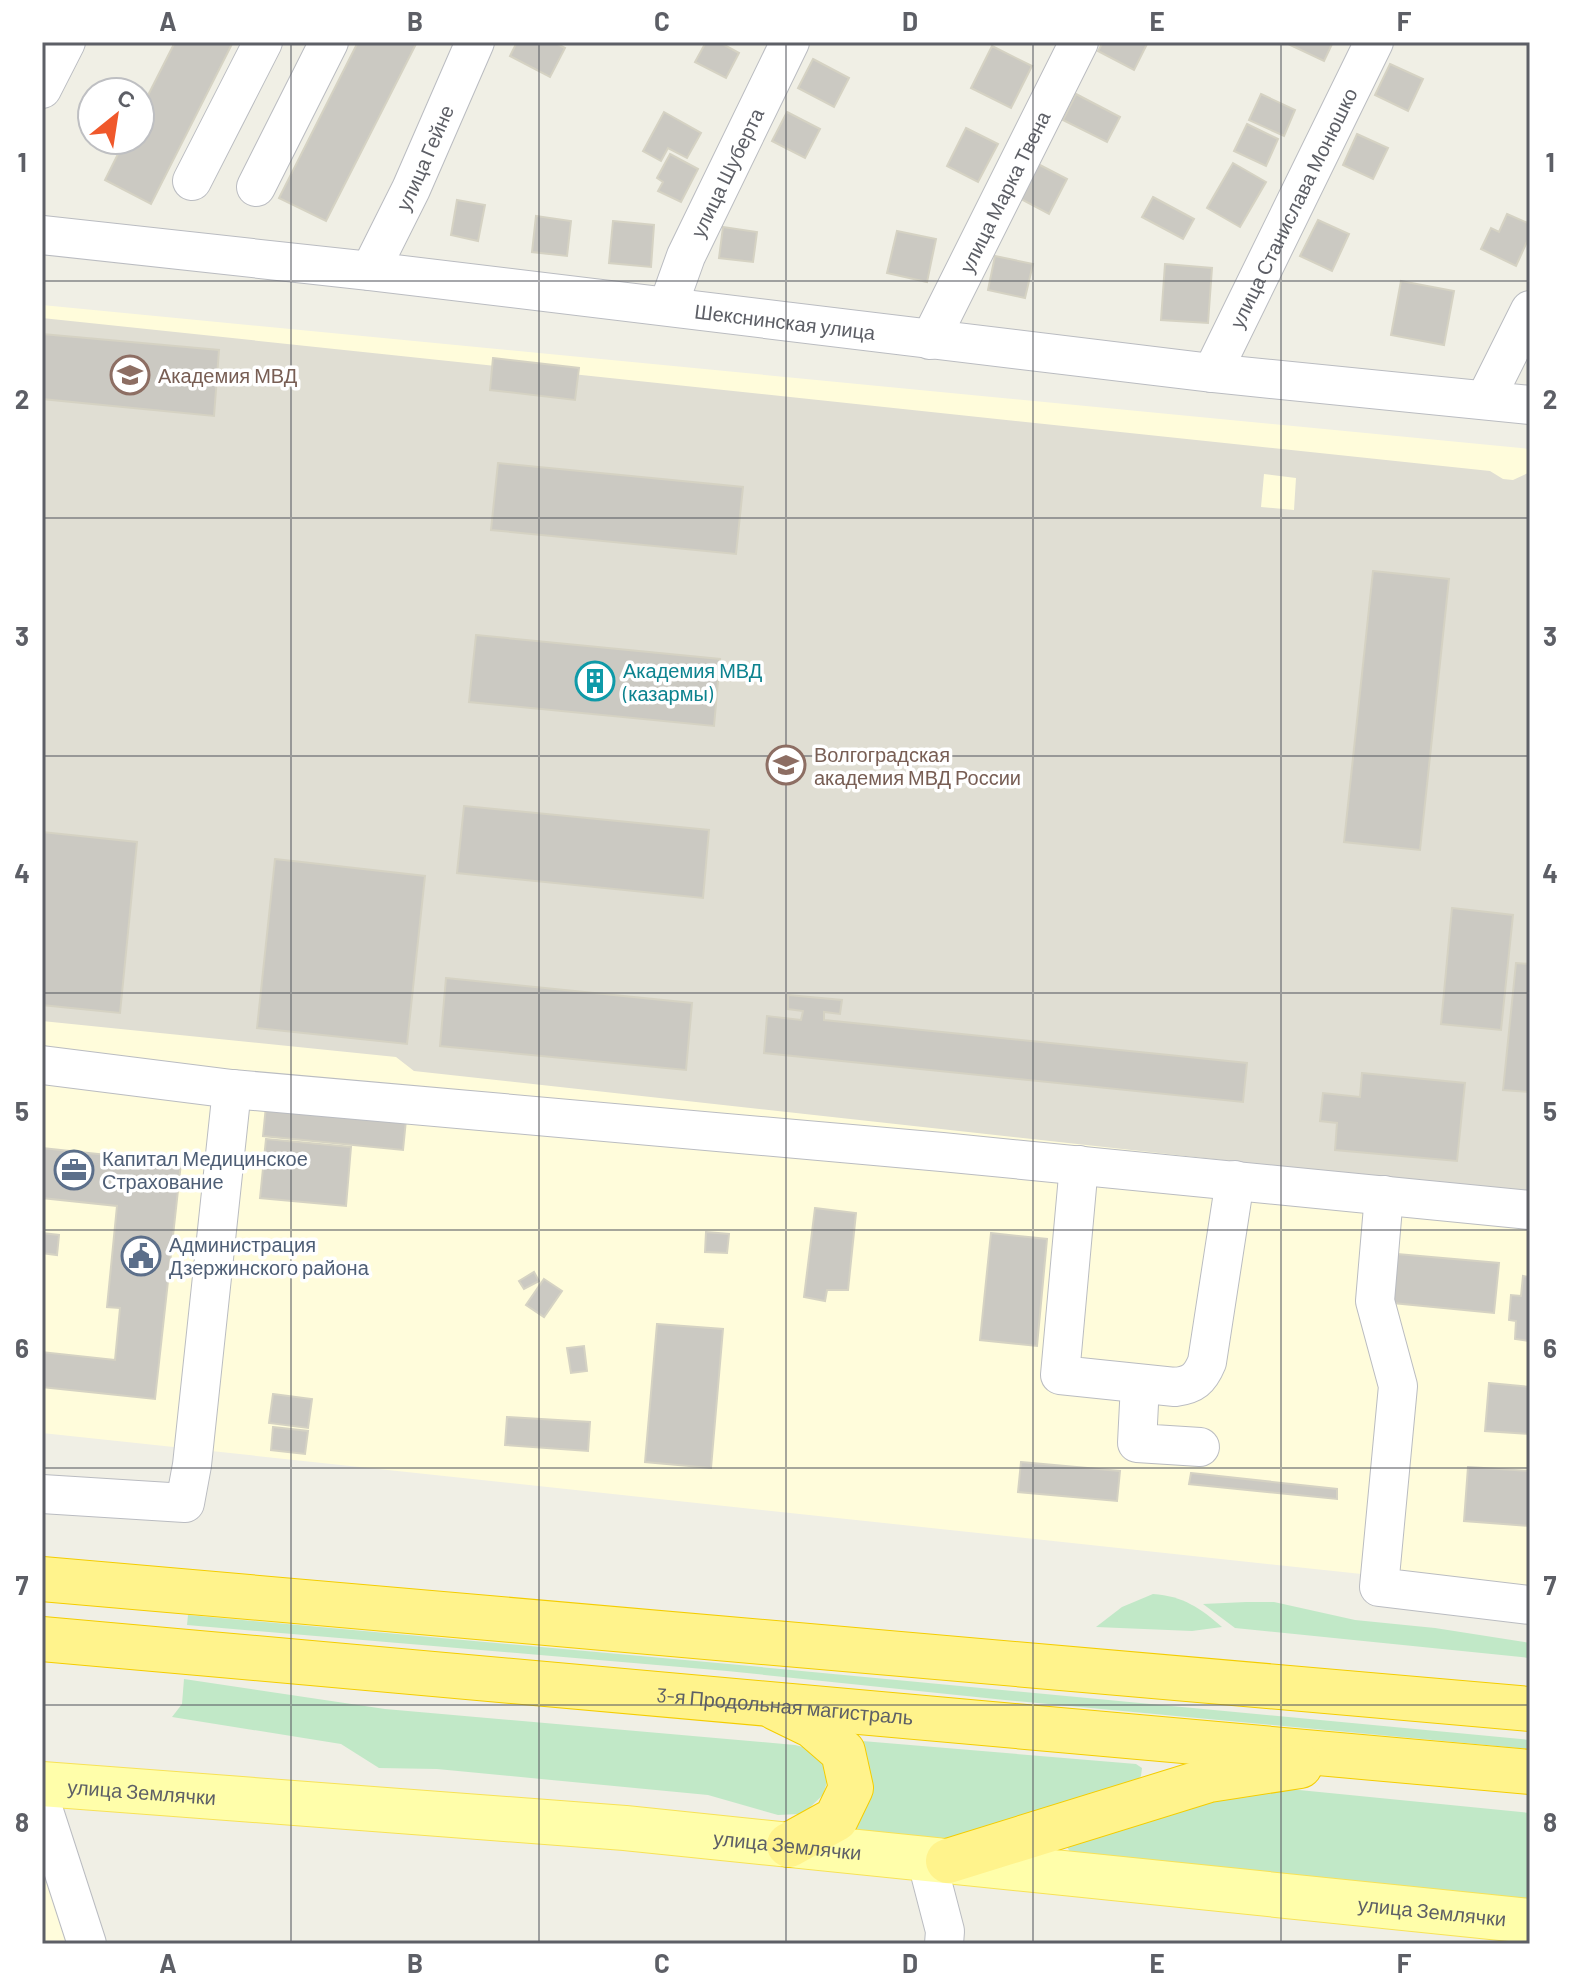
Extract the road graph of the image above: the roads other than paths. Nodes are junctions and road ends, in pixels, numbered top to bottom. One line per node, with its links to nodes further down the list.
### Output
1 (66, 42): 8 (street)
2 (263, 42): 9 (street)
3 (329, 42): 10 (street)
4 (475, 42): 12 (street, улица Гейне)
5 (790, 42): 13 (street, улица Шуберта)
6 (1079, 42): 15 (street, улица Марка Твена)
7 (1374, 42): 16 (street, улица Станислава Монюшко)
8 (42, 89)
9 (192, 181)
10 (256, 187)
11 (42, 235): 12 (street, Шекснинская улица)
12 (370, 271): 13 (street, Шекснинская улица)
13 (668, 306): 15 (street, Шекснинская улица)
14 (1530, 310): 17 (street)
15 (930, 340): 16 (street, Шекснинская улица)
16 (1212, 373): 17 (street, Шекснинская улица)
17 (1485, 400): 18 (street, Шекснинская улица)
18 (1530, 405)
19 (42, 1065): 20 (street)
20 (232, 1089): 21 (street); 27 (street)
21 (1079, 1165): 22 (street); 25 (street)
22 (1235, 1180): 23 (street); 25 (street)
23 (1384, 1195): 24 (street); 29 (street)
24 (1530, 1210)
25 (1140, 1384): 26 (street)
26 (1200, 1447)
27 (42, 1494)
28 (42, 1579): 32 (highway)
29 (1530, 1605)
30 (42, 1639): 31 (highway, 3-я Продольная магистраль)
31 (767, 1703): 33 (highway, 3-я Продольная магистраль); 37 (highway)
32 (1530, 1709)
33 (1368, 1756): 34 (highway, 3-я Продольная магистраль); 38 (highway)
34 (1530, 1772)
35 (42, 1784): 37 (main road, улица Землячки)
36 (42, 1805): 40 (street)
37 (789, 1845): 38 (main road, улица Землячки)
38 (937, 1860): 39 (main road, улица Землячки); 41 (street)
39 (1530, 1921)
40 (87, 1944)
41 (944, 1944)

